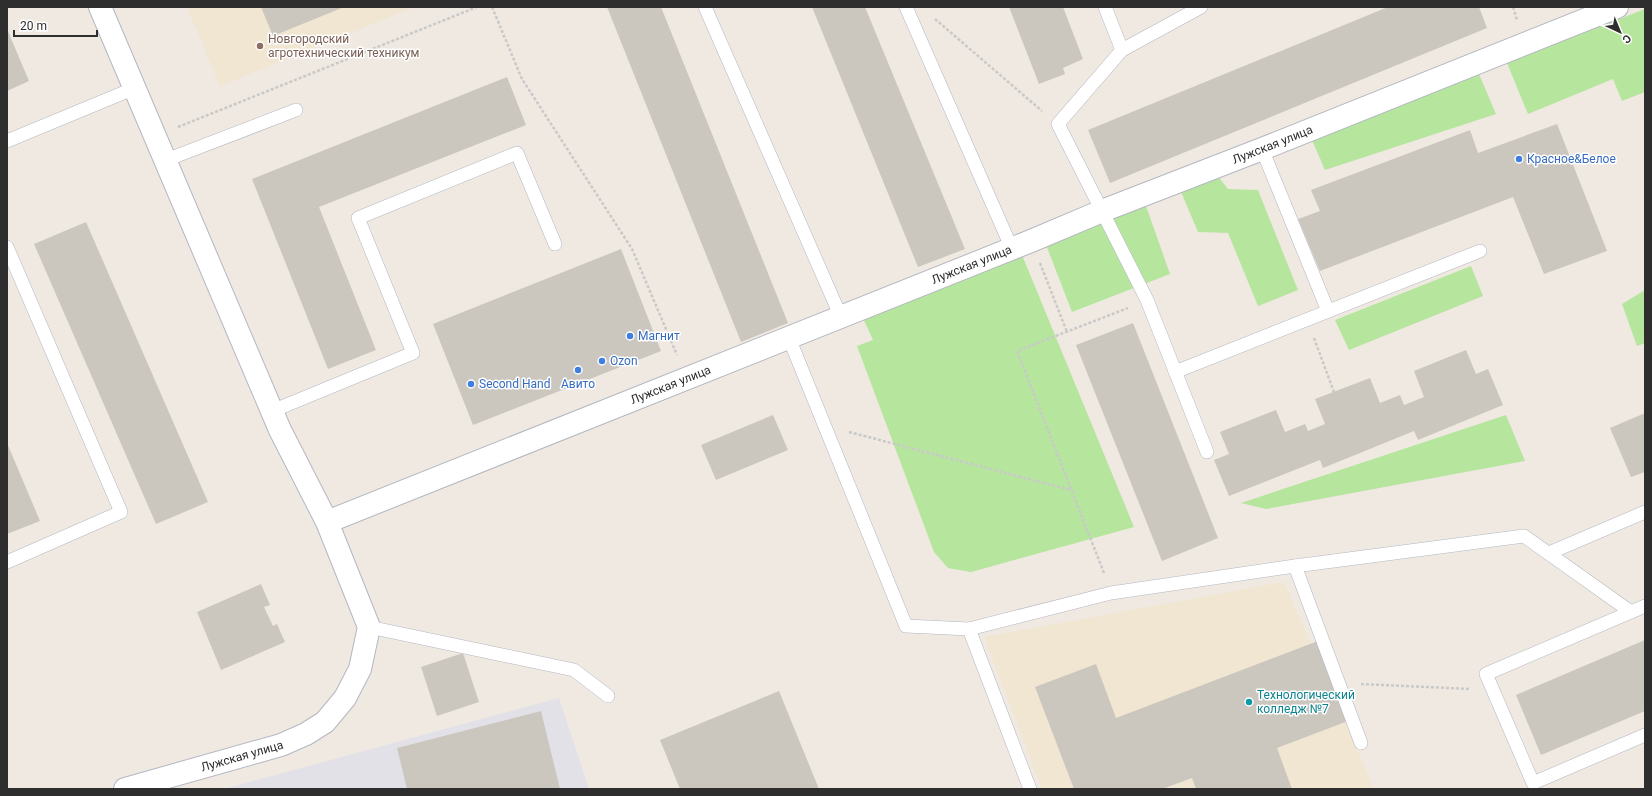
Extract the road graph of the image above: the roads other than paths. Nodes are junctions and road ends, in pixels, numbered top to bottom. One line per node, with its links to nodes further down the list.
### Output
1 (100, 7): 8 (street)
2 (704, 7): 19 (lane)
3 (906, 7): 15 (lane)
4 (1105, 7): 7 (lane)
5 (1201, 7): 7 (lane)
6 (1616, 7): 11 (street, Лужская улица)
7 (1122, 50): 13 (lane)
8 (135, 88): 10 (lane); 12 (street)
9 (296, 110): 12 (lane)
10 (7, 141)
11 (1262, 149): 13 (street, Лужская улица); 18 (lane)
12 (166, 160): 22 (street)
13 (1102, 211): 15 (street, Лужская улица); 21 (lane)
14 (555, 244): 22 (lane)
15 (1022, 245): 19 (street, Лужская улица)
16 (7, 247): 27 (lane)
17 (1480, 251): 18 (lane)
18 (1328, 311): 21 (lane)
19 (841, 317): 20 (street, Лужская улица)
20 (789, 338): 25 (street, Лужская улица); 32 (lane)
21 (1176, 372): 23 (lane)
22 (272, 411): 25 (street)
23 (1207, 452)
24 (1645, 512): 26 (lane)
25 (327, 522): 31 (street)
26 (1549, 553): 28 (lane); 30 (lane)
27 (7, 562)
28 (1295, 566): 32 (lane); 35 (lane)
29 (1645, 606): 30 (lane)
30 (1631, 612): 34 (lane)
31 (369, 627): 33 (lane); 36 (street, Лужская улица)
32 (969, 629): 37 (lane)
33 (608, 696)
34 (1645, 735)
35 (1362, 743)
36 (125, 789)
37 (1030, 789)

